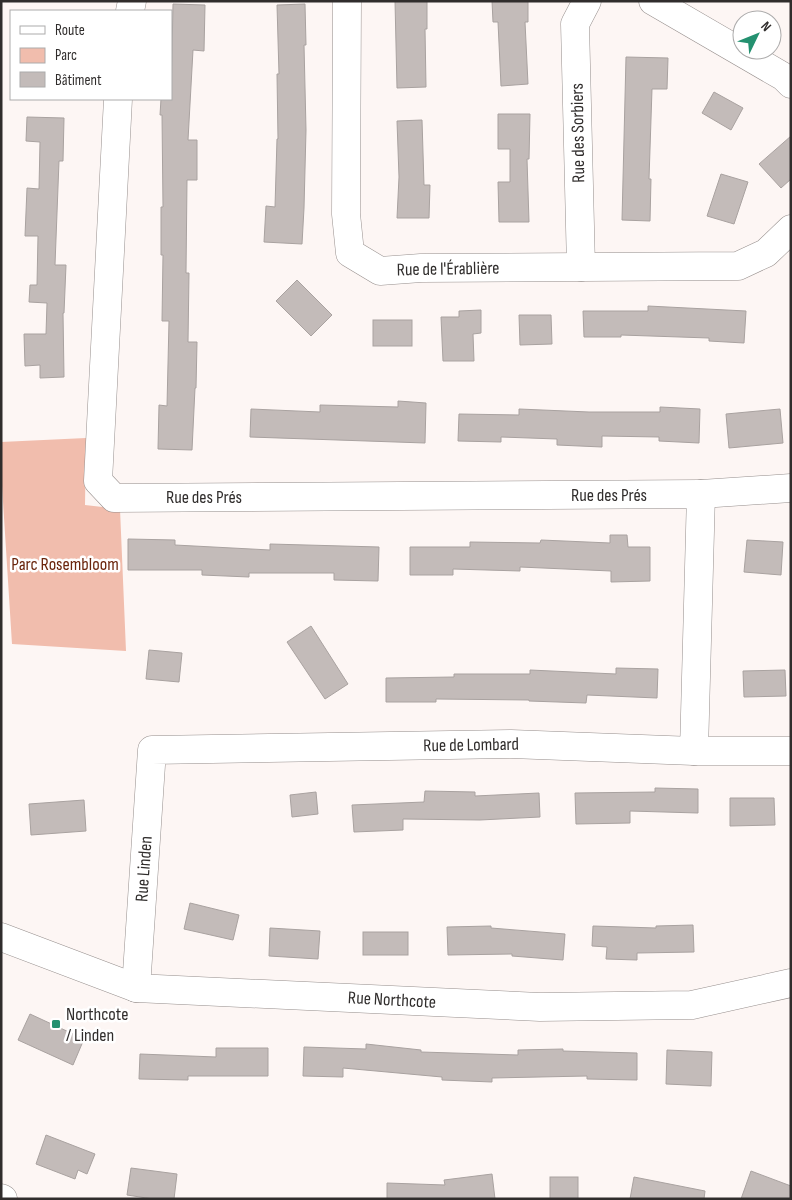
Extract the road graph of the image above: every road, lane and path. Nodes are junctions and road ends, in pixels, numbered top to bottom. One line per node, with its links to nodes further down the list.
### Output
1 (347, 1): 7 (street, Rue de l'Érablière)
2 (587, 1): 7 (street, Rue des Sorbiers)
3 (653, 1): 4 (street)
4 (791, 84)
5 (118, 100): 9 (street, Rue des Prés)
6 (791, 229): 7 (street, Rue de l'Érablière)
7 (581, 267)
8 (791, 488): 9 (street, Rue des Prés)
9 (701, 494): 11 (street)
10 (152, 750): 11 (street, Rue de Lombard); 15 (street, Rue Linden)
11 (694, 751): 12 (street, Rue de Lombard)
12 (791, 751)
13 (1, 937): 15 (street, Rue Northcote)
14 (791, 983): 15 (street, Rue Northcote)
15 (136, 988)

